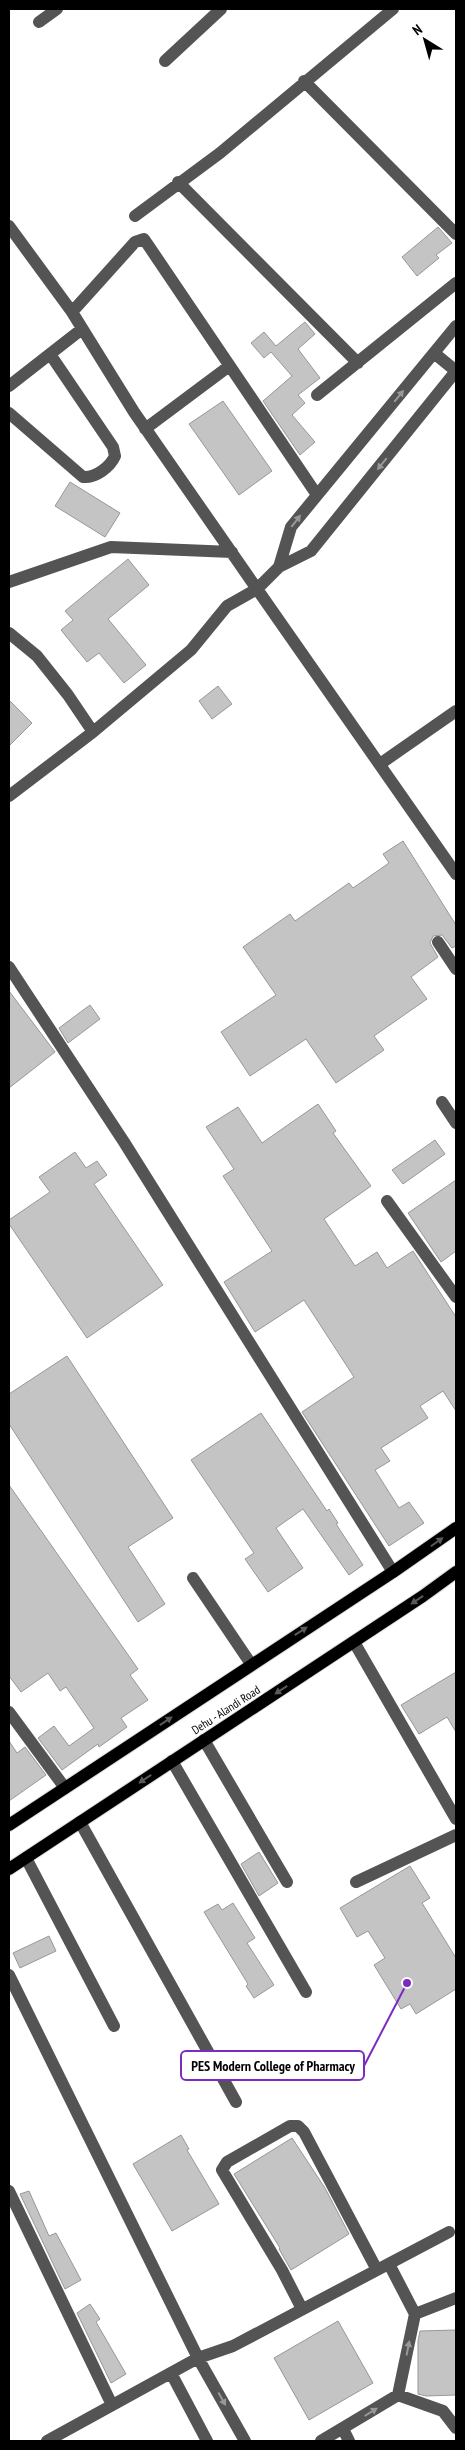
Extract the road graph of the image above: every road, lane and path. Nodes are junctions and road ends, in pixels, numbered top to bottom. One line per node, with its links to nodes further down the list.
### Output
1 (57, 9): 4 (street)
2 (221, 9): 5 (street)
3 (392, 9): 6 (street)
4 (39, 22)
5 (165, 61)
6 (304, 81): 7 (street); 10 (street)
7 (178, 182): 8 (street); 17 (street)
8 (136, 216)
9 (9, 226): 12 (street)
10 (456, 234)
11 (456, 283): 17 (street)
12 (72, 312): 14 (street); 18 (street)
13 (456, 326): 15 (street)
14 (82, 329): 16 (street); 23 (street)
15 (434, 353): 19 (street); 24 (street, one-way to 15)
16 (50, 354): 20 (street); 22 (street)
17 (358, 363): 21 (street)
18 (228, 366): 23 (street); 24 (street)
19 (456, 371): 26 (street, one-way to 26)
20 (9, 386)
21 (317, 395)
22 (9, 413)
23 (145, 429): 25 (street)
24 (317, 495): 26 (street, one-way to 24)
25 (232, 552): 27 (street); 28 (street)
26 (279, 567): 28 (street)
27 (9, 582)
28 (257, 589): 31 (street); 32 (street)
29 (9, 633): 31 (street)
30 (456, 712): 32 (street)
31 (93, 732): 33 (street)
32 (380, 764): 34 (street)
33 (9, 796)
34 (454, 866)
35 (438, 942): 37 (street)
36 (9, 967): 43 (street)
37 (456, 969)
38 (442, 1102): 39 (street)
39 (456, 1124)
40 (387, 1201): 41 (street)
41 (456, 1297)
42 (456, 1528): 43 (main road, Dehu - Alandi Road, one-way to 42)
43 (393, 1572): 47 (main road, Dehu - Alandi Road, one-way to 43)
44 (456, 1572): 46 (main road, Dehu - Alandi Road, one-way to 46)
45 (193, 1578): 47 (street)
46 (354, 1642): 49 (main road, Dehu - Alandi Road, one-way to 49); 52 (street)
47 (251, 1664): 51 (main road, Dehu - Alandi Road, one-way to 47)
48 (9, 1712): 51 (street)
49 (204, 1740): 50 (main road, Dehu - Alandi Road); 58 (street)
50 (172, 1761): 53 (main road, Dehu - Alandi Road, one-way to 53); 61 (street)
51 (65, 1788): 54 (main road, Dehu - Alandi Road)
52 (456, 1818)
53 (80, 1822): 56 (main road, Dehu - Alandi Road); 63 (street)
54 (9, 1825)
55 (456, 1835): 59 (street)
56 (26, 1858): 57 (main road, Dehu - Alandi Road); 62 (street)
57 (9, 1869)
58 (287, 1882)
59 (356, 1882)
60 (9, 1975): 71 (street)
61 (306, 1992)
62 (114, 2026)
63 (236, 2102)
64 (9, 2191): 74 (street)
65 (449, 2232): 66 (street)
66 (389, 2264): 67 (street); 70 (street)
67 (377, 2270): 69 (street); 69 (street)
68 (456, 2298): 70 (street)
69 (302, 2309): 71 (street)
70 (415, 2314): 73 (street, one-way to 70)
71 (198, 2358): 72 (street); 80 (street, one-way to 80)
72 (170, 2373): 74 (street); 79 (street)
73 (398, 2395): 75 (street); 76 (street, one-way to 73)
74 (112, 2405): 77 (street)
75 (456, 2428)
76 (343, 2430): 81 (street); 82 (street)
77 (66, 2437): 78 (street)
78 (47, 2441)
79 (207, 2441)
80 (245, 2441)
81 (321, 2441)
82 (350, 2441)

